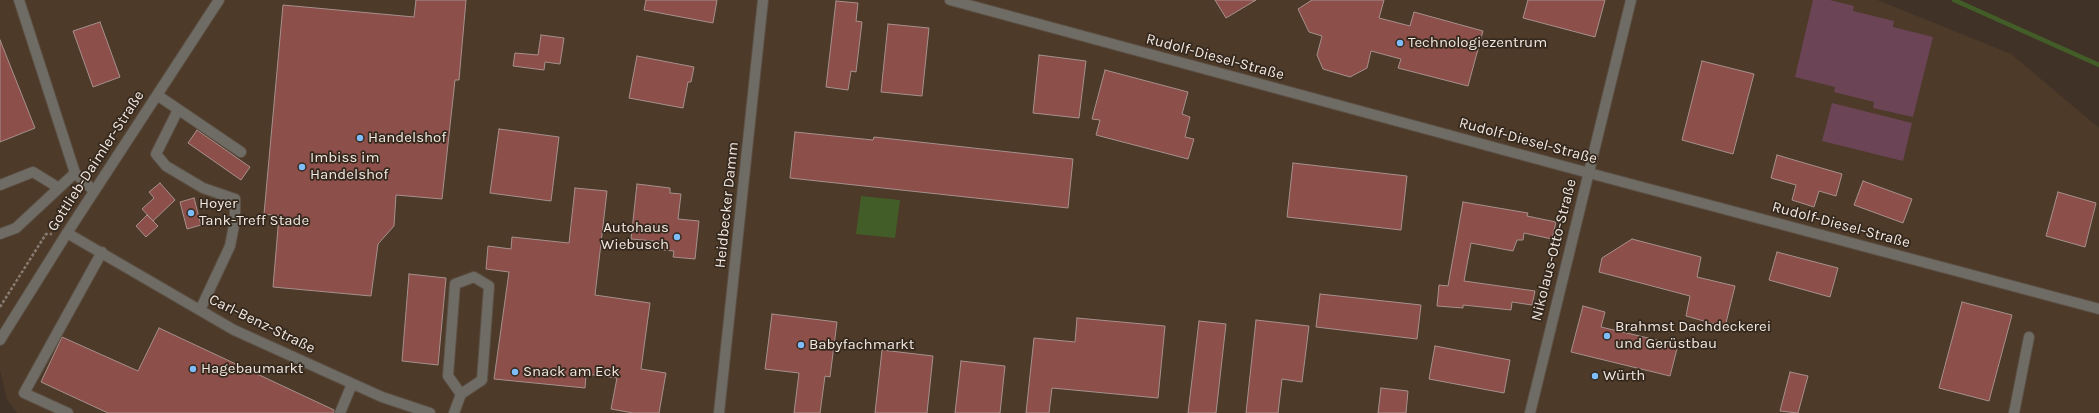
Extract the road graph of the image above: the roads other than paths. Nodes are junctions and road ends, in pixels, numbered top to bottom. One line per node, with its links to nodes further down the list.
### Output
1 (19, 0): 9 (street)
2 (219, 0): 6 (street, Gottlieb-Daimler-Straße)
3 (763, 0): 27 (street, Heidbecker Damm)
4 (950, 0): 10 (street, Rudolf-Diesel-Straße)
5 (1631, 0): 10 (street, Nikolaus-Otto-Straße)
6 (157, 95): 7 (street); 13 (street, Gottlieb-Daimler-Straße)
7 (178, 110): 8 (street); 18 (street)
8 (241, 152)
9 (75, 173): 12 (street); 13 (street)
10 (1589, 173): 17 (street, Rudolf-Diesel-Straße); 28 (street, Nikolaus-Otto-Straße)
11 (0, 185): 12 (street)
12 (59, 188): 15 (street)
13 (94, 191): 14 (street, Gottlieb-Daimler-Straße)
14 (67, 233): 16 (street, Carl-Benz-Straße); 20 (street, Gottlieb-Daimler-Straße)
15 (0, 234)
16 (102, 252): 18 (street, Carl-Benz-Straße); 23 (street)
17 (2099, 309)
18 (200, 310): 21 (street, Carl-Benz-Straße)
19 (2029, 337): 29 (street)
20 (0, 340)
21 (352, 384): 24 (street); 25 (street, Carl-Benz-Straße)
22 (461, 394): 22 (street); 26 (street)
23 (68, 413)
24 (340, 413)
25 (430, 413)
26 (454, 413)
27 (719, 413)
28 (1530, 413)
29 (2014, 413)

